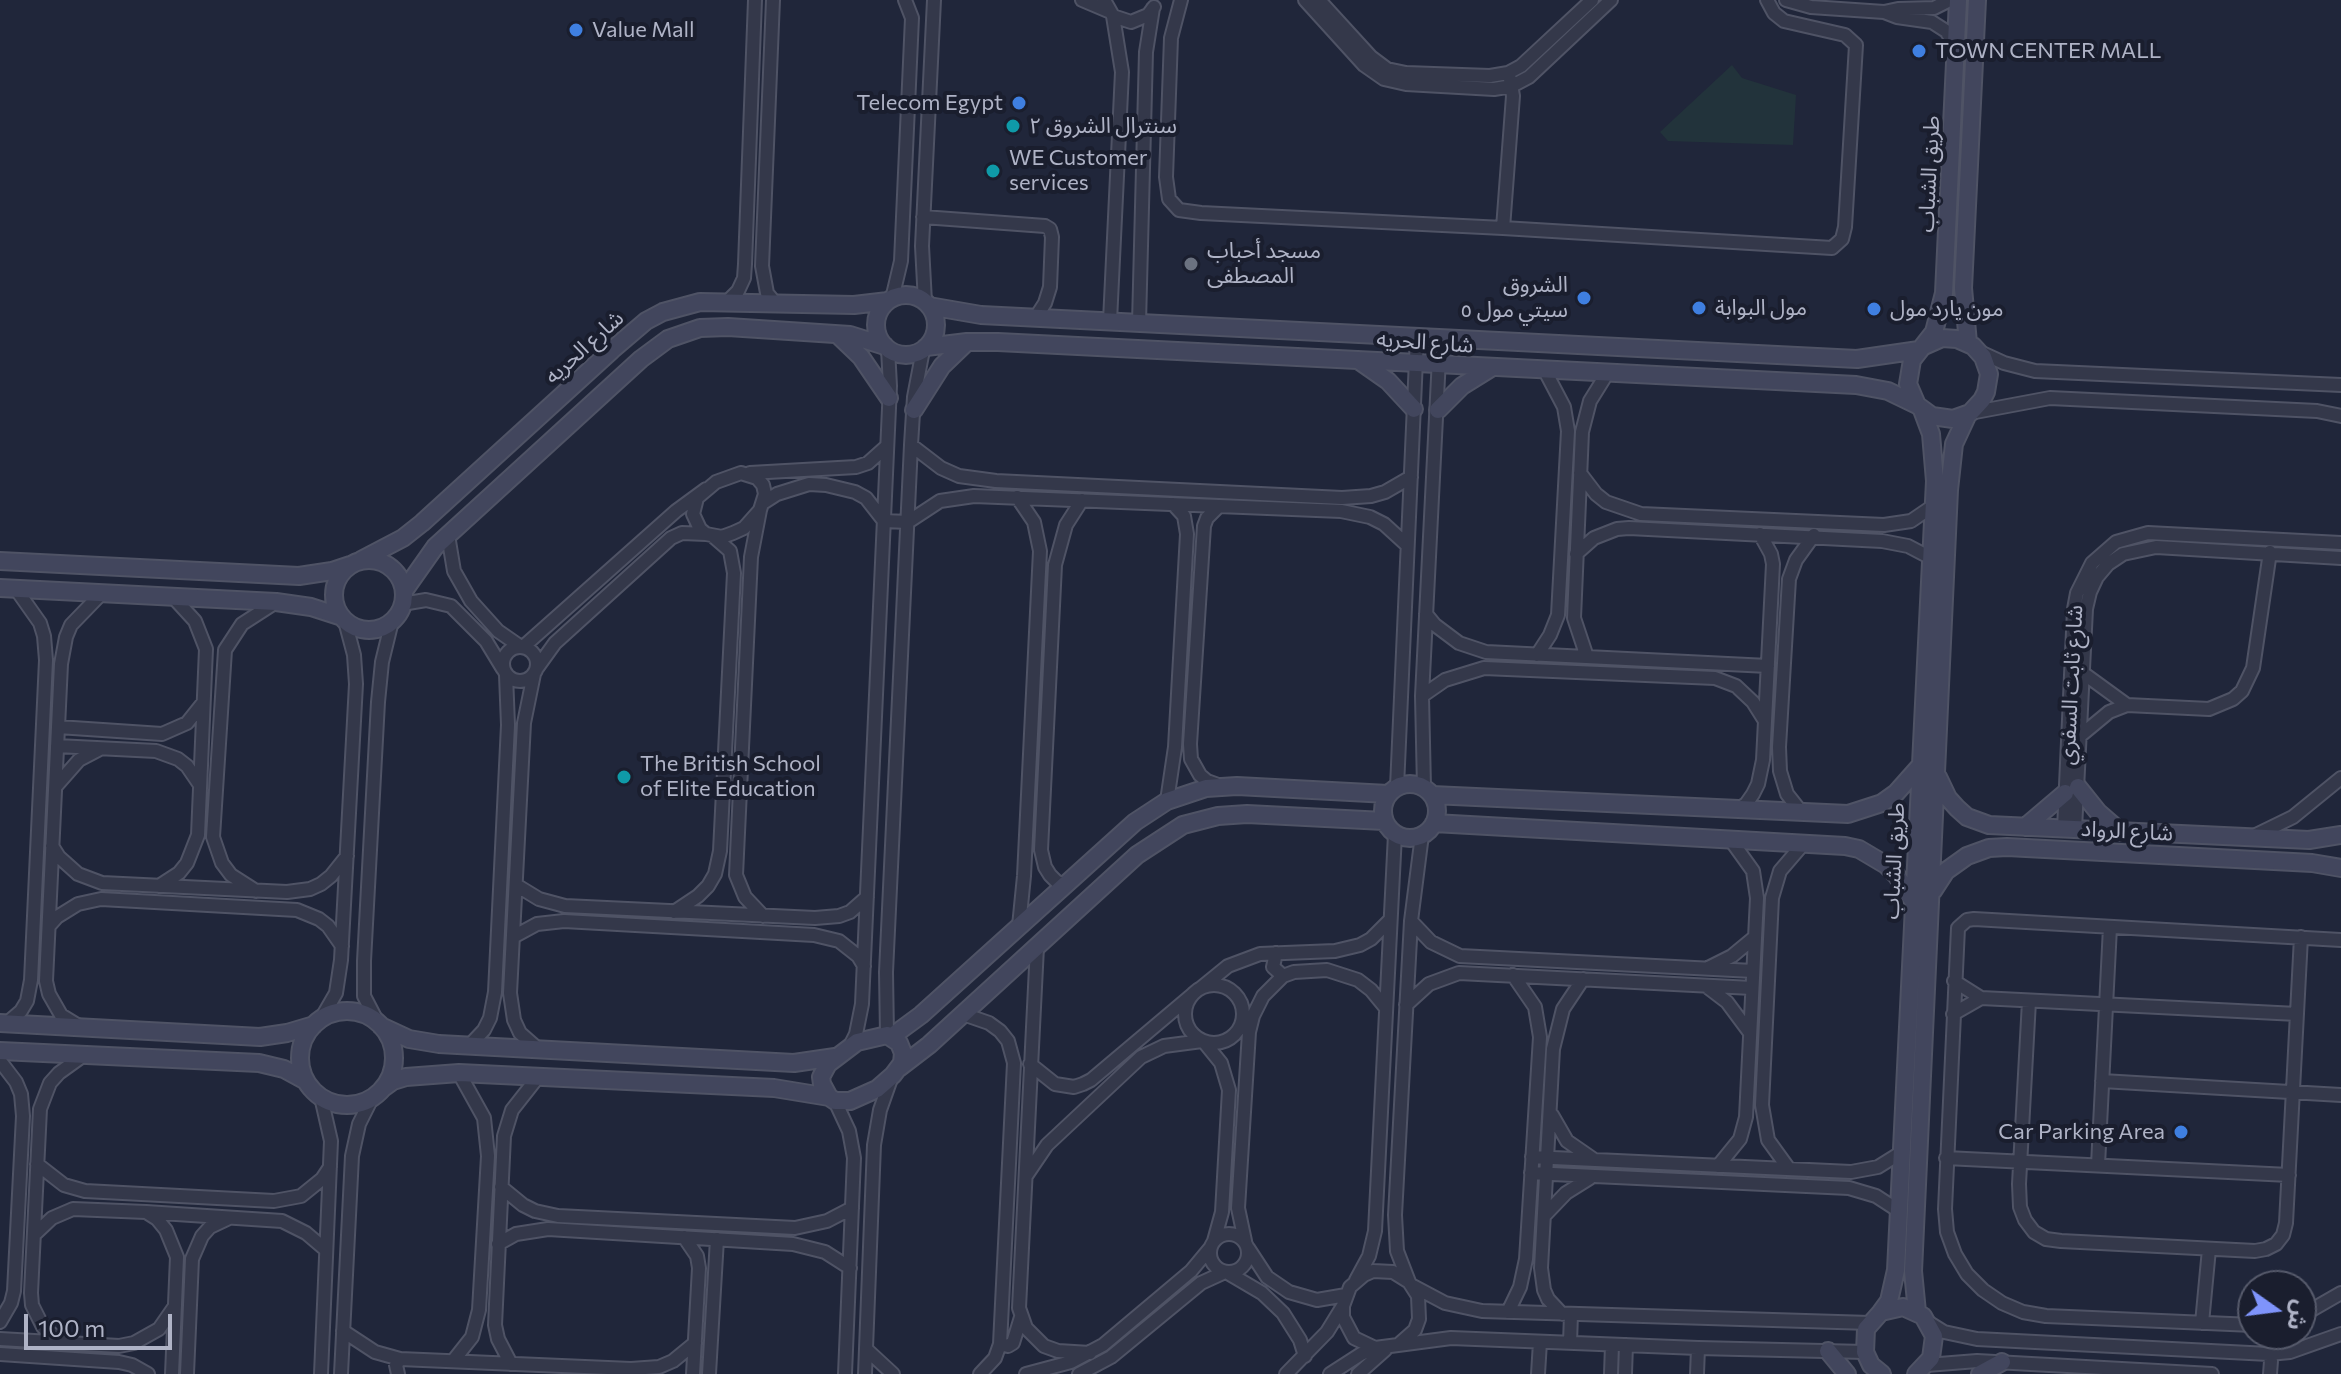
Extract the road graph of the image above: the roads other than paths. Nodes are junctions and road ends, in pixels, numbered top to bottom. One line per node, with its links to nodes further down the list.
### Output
1 (755, 0): 29 (street)
2 (773, 0): 30 (street)
3 (905, 0): 25 (street)
4 (1082, 0): 17 (street)
5 (1181, 0): 24 (street)
6 (1305, 0): 20 (street)
7 (1319, 0): 20 (street)
8 (1592, 0): 20 (street)
9 (1611, 0): 20 (street)
10 (1767, 0): 24 (street)
11 (1786, 0): 18 (street)
12 (1950, 0): 18 (street)
13 (1958, 0): 19 (street, طريق الشباب)
14 (1977, 0): 46 (street, طريق الشباب)
15 (933, 1): 23 (street)
16 (1155, 4): 17 (street); 21 (street)
17 (1109, 9): 22 (street)
18 (1884, 12): 19 (street)
19 (1957, 47): 49 (street, طريق الشباب)
20 (1510, 80): 24 (street)
21 (1144, 126): 22 (street); 37 (street)
22 (1119, 127): 36 (street)
23 (923, 217): 26 (street); 27 (street)
24 (1503, 228)
25 (901, 261): 26 (street); 28 (street)
26 (922, 261): 32 (street)
27 (1050, 287): 34 (street); 35 (street)
28 (890, 300): 31 (street, شارع الحريه); 32 (street); 47 (street)
29 (728, 301): 30 (street, شارع الحريه); 104 (street, شارع الحريه)
30 (775, 303): 31 (street, شارع الحريه)
31 (807, 304): 38 (street)
32 (927, 304): 33 (street, شارع الحريه); 48 (street)
33 (999, 316): 34 (street, شارع الحريه); 44 (street)
34 (1036, 317): 35 (street, شارع الحريه)
35 (1060, 319): 36 (street, شارع الحريه)
36 (1110, 321): 37 (street, شارع الحريه)
37 (1139, 323): 39 (street, شارع الحريه)
38 (807, 331): 40 (street); 92 (street)
39 (1338, 333): 41 (street, شارع الحريه); 50 (street)
40 (837, 334): 47 (street); 62 (street)
41 (1417, 337): 42 (street, شارع الحريه); 53 (street)
42 (1440, 338): 45 (street, شارع الحريه); 54 (street)
43 (967, 342): 44 (street, شارع الحريه); 48 (street, شارع الحريه); 66 (street)
44 (998, 342): 50 (street, شارع الحريه)
45 (1525, 342): 52 (street, شارع الحريه); 56 (street)
46 (1973, 347): 49 (street); 59 (street); 68 (street)
47 (886, 348): 48 (street); 62 (street)
48 (924, 348): 66 (street)
49 (1921, 348): 52 (street, شارع الحريه); 64 (street)
50 (1338, 358): 51 (street, شارع الحريه)
51 (1356, 359): 53 (street, شارع الحريه); 65 (street)
52 (1857, 359): 60 (street)
53 (1416, 362): 54 (street, شارع الحريه); 65 (street)
54 (1439, 363): 55 (street, شارع الحريه); 67 (street)
55 (1491, 368): 56 (street, شارع الحريه); 67 (street)
56 (1524, 368): 57 (street, شارع الحريه)
57 (1544, 369): 58 (street, شارع الحريه); 70 (street)
58 (1608, 372): 60 (street, شارع الحريه); 71 (street)
59 (2050, 372): 61 (street); 63 (street)
60 (1856, 385): 64 (street, شارع الحريه)
61 (2341, 385)
62 (889, 398): 73 (street)
63 (2050, 398): 68 (street); 69 (street)
64 (1920, 408): 68 (street); 84 (street, طريق الشباب)
65 (1414, 409): 67 (street); 76 (street)
66 (914, 410): 72 (street)
67 (1438, 410): 108 (street)
68 (1969, 414): 152 (street, طريق الشباب)
69 (2341, 416)
70 (1568, 426): 71 (street); 116 (street)
71 (1583, 426): 75 (street)
72 (911, 445): 77 (street); 88 (street)
73 (887, 446): 74 (street); 87 (street)
74 (749, 473): 78 (street); 85 (street)
75 (1580, 473): 86 (street); 100 (street)
76 (1411, 477): 82 (street); 98 (street)
77 (1028, 483): 79 (street); 82 (street)
78 (706, 489): 93 (street); 122 (street)
79 (1023, 497): 80 (street); 88 (street); 105 (street)
80 (1082, 500): 81 (street); 107 (street)
81 (1173, 504): 83 (street); 146 (street)
82 (1341, 504): 83 (street); 98 (street)
83 (1219, 506): 148 (street)
84 (1933, 506): 89 (street); 101 (street, طريق الشباب)
85 (762, 507): 87 (street); 93 (street); 184 (street)
86 (1631, 512): 89 (street); 90 (street)
87 (884, 521): 88 (street); 95 (street)
88 (908, 522): 96 (street)
89 (1815, 522): 94 (street)
90 (1629, 528): 91 (street); 100 (street)
91 (1760, 534): 94 (street); 131 (street)
92 (448, 535): 113 (street); 114 (street)
93 (710, 535): 133 (street); 183 (street)
94 (1814, 537): 101 (street); 150 (street)
95 (883, 541): 96 (street); 195 (street)
96 (907, 542): 224 (street)
97 (2341, 543): 158 (street, شارع ثابت السفري)
98 (1407, 545): 106 (street)
99 (2270, 552): 102 (street, شارع ثابت السفري); 135 (street, شارع ثابت السفري); 141 (street)
100 (1576, 554): 117 (street)
101 (1931, 558): 151 (street, طريق الشباب)
102 (2341, 558)
103 (0, 561): 109 (street, شارع الحريه)
104 (355, 562): 109 (street, شارع الحريه); 113 (street); 120 (street)
105 (1040, 563): 107 (street); 182 (street)
106 (1407, 564): 108 (street); 157 (street)
107 (1055, 565): 181 (street)
108 (1429, 565): 119 (street)
109 (278, 576): 115 (street)
110 (8, 588): 111 (street); 123 (street)
111 (102, 593): 112 (street); 125 (street)
112 (173, 597): 115 (street); 124 (street)
113 (403, 598): 118 (street); 121 (street)
114 (471, 601): 118 (street); 122 (street)
115 (276, 602): 120 (street); 126 (street)
116 (1559, 605): 117 (street); 128 (street)
117 (1574, 605): 129 (street)
118 (459, 612): 134 (street)
119 (1426, 614): 127 (street); 137 (street)
120 (344, 619): 121 (street); 139 (street)
121 (392, 621): 140 (street)
122 (522, 647): 133 (street); 134 (street)
123 (46, 649): 125 (street); 229 (street)
124 (206, 649): 126 (street); 138 (street)
125 (62, 650): 143 (street)
126 (225, 650): 173 (street)
127 (1500, 653): 128 (street); 132 (street)
128 (1537, 655): 129 (street)
129 (1587, 657): 130 (street)
130 (1737, 665): 131 (street); 136 (street)
131 (1768, 666): 142 (street)
132 (1500, 667): 136 (street); 137 (street)
133 (535, 671): 134 (street); 188 (street)
134 (504, 672): 236 (street)
135 (2083, 673): 141 (street); 144 (street, شارع ثابت السفري)
136 (1736, 686): 142 (street)
137 (1422, 696): 159 (street)
138 (205, 700): 143 (street); 154 (street)
139 (356, 700): 140 (street); 180 (street)
140 (378, 702): 219 (street)
141 (2127, 705): 144 (street)
142 (1765, 721): 149 (street)
143 (58, 727): 145 (street)
144 (2080, 736): 158 (street, شارع ثابت السفري)
145 (57, 746): 147 (street); 156 (street)
146 (1175, 747): 148 (street); 160 (street)
147 (102, 748): 154 (street); 156 (street)
148 (1190, 750): 155 (street)
149 (1763, 760): 150 (street); 162 (street)
150 (1779, 761): 163 (street)
151 (1920, 766): 164 (street); 197 (street, طريق الشباب)
152 (1937, 772): 166 (street, شارع الرواد); 194 (street, طريق الشباب)
153 (2341, 778): 174 (street)
154 (201, 786): 171 (street)
155 (1221, 786): 157 (street); 160 (street)
156 (55, 788): 178 (street)
157 (1393, 790): 159 (street); 168 (street)
158 (2072, 790): 165 (street, شارع ثابت السفري); 167 (street); 170 (street)
159 (1428, 792): 161 (street); 169 (street)
160 (1167, 801): 187 (street)
161 (1715, 809): 162 (street); 175 (street)
162 (1737, 810): 163 (street)
163 (1802, 813): 164 (street)
164 (1828, 815): 177 (street)
165 (2070, 821): 167 (street, شارع الرواد); 170 (street, شارع الرواد)
166 (2008, 827): 167 (street, شارع الرواد); 179 (street)
167 (2025, 827)
168 (1390, 828): 169 (street); 204 (street); 215 (street)
169 (1428, 829): 175 (street); 205 (street)
170 (2122, 833): 174 (street, شارع الرواد)
171 (198, 835): 173 (street); 189 (street)
172 (2341, 835): 174 (street, شارع الرواد)
173 (213, 837): 190 (street)
174 (2248, 838)
175 (1722, 839): 176 (street); 191 (street)
176 (1804, 843): 177 (street); 193 (street)
177 (1825, 844): 197 (street)
178 (52, 846): 186 (street); 206 (street)
179 (2007, 847): 185 (street, شارع الرواد); 194 (street, شارع الرواد)
180 (347, 856): 192 (street); 214 (street)
181 (1042, 858): 182 (street); 187 (street)
182 (1025, 859): 207 (street)
183 (719, 860): 184 (street); 200 (street)
184 (736, 863): 201 (street)
185 (2341, 868)
186 (102, 883): 189 (street); 196 (street)
187 (1066, 884): 207 (street)
188 (516, 885): 198 (street); 210 (street)
189 (158, 886): 190 (street)
190 (256, 891): 192 (street)
191 (1758, 891): 193 (street); 211 (street)
192 (287, 892): 199 (street)
193 (1773, 892): 286 (street)
194 (1931, 896): 352 (street, طريق الشباب)
195 (867, 897): 202 (street); 221 (street)
196 (101, 899): 199 (street); 206 (street)
197 (1914, 903): 292 (street, طريق الشباب)
198 (565, 906): 200 (street); 203 (street)
199 (286, 909): 214 (street)
200 (674, 912): 201 (street)
201 (763, 916): 202 (street)
202 (815, 918): 209 (street)
203 (564, 921): 209 (street); 210 (street)
204 (1389, 921): 216 (street); 243 (street)
205 (1411, 921): 217 (street); 240 (street)
206 (49, 926): 230 (street)
207 (1019, 926): 242 (street)
208 (2110, 927): 212 (street); 231 (street); 241 (street)
209 (814, 935): 221 (street)
210 (513, 937): 237 (street)
211 (1755, 937): 222 (street); 223 (street)
212 (2301, 937): 213 (street); 246 (street)
213 (2340, 939)
214 (342, 946): 218 (street)
215 (1037, 947): 244 (street); 267 (street)
216 (1276, 953): 227 (street); 235 (street)
217 (1460, 956): 220 (street); 225 (street)
218 (341, 960): 219 (street); 247 (street)
219 (364, 961): 250 (street)
220 (1657, 967): 222 (street); 232 (street)
221 (864, 969): 224 (street); 261 (street)
222 (1705, 969): 223 (street)
223 (1753, 971): 234 (street)
224 (886, 972): 257 (street)
225 (1459, 973): 226 (street); 240 (street)
226 (1513, 975): 228 (street); 253 (street)
227 (1283, 976): 243 (street); 249 (street)
228 (1583, 979): 232 (street); 254 (street)
229 (31, 980): 230 (street); 248 (street)
230 (46, 981): 251 (street)
231 (1954, 981): 238 (street); 245 (street)
232 (1657, 982): 233 (street)
233 (1706, 986): 234 (street); 255 (street)
234 (1752, 988): 255 (street)
235 (1197, 991): 249 (street); 258 (street); 267 (street)
236 (495, 992): 237 (street); 260 (street)
237 (510, 993): 262 (street)
238 (1981, 998): 239 (street); 245 (street)
239 (2029, 1001): 241 (street); 298 (street)
240 (1406, 1005): 320 (street)
241 (2106, 1005): 246 (street); 276 (street)
242 (931, 1006): 252 (street); 257 (street)
243 (1385, 1007): 318 (street)
244 (963, 1014): 252 (street); 264 (street)
245 (1953, 1014): 296 (street)
246 (2297, 1014): 278 (street)
247 (318, 1022): 250 (street); 256 (street); 275 (street)
248 (3, 1023): 251 (street)
249 (1245, 1023): 258 (street); 332 (street)
250 (379, 1024): 259 (street); 279 (street)
251 (82, 1027): 256 (street)
252 (946, 1030): 271 (street)
253 (1540, 1030): 254 (street); 294 (street)
254 (1555, 1031): 285 (street)
255 (1750, 1034): 287 (street)
256 (243, 1036): 269 (street)
257 (889, 1036): 261 (street); 271 (street)
258 (1203, 1041): 309 (street); 331 (street)
259 (439, 1044): 260 (street); 273 (street)
260 (469, 1046): 262 (street)
261 (850, 1046): 266 (street)
262 (540, 1050): 270 (street)
263 (0, 1051): 265 (street)
264 (1012, 1053): 267 (street); 364 (street)
265 (84, 1055): 269 (street); 284 (street)
266 (835, 1057): 270 (street); 282 (street)
267 (1030, 1059): 309 (street)
268 (0, 1061): 283 (street)
269 (242, 1062): 275 (street)
270 (775, 1063): 277 (street)
271 (896, 1072): 282 (street); 290 (street)
272 (459, 1073): 273 (street); 274 (street); 288 (street)
273 (437, 1074): 279 (street)
274 (538, 1077): 277 (street); 289 (street)
275 (306, 1081): 281 (street)
276 (2102, 1081): 278 (street); 301 (street)
277 (774, 1088): 282 (street)
278 (2293, 1092): 280 (street); 307 (street)
279 (377, 1093): 281 (street); 293 (street)
280 (2341, 1095)
281 (321, 1097): 299 (street)
282 (832, 1099): 291 (street)
283 (23, 1107): 284 (street); 341 (street)
284 (40, 1109): 300 (street)
285 (1550, 1110): 295 (street); 297 (street)
286 (1762, 1116): 287 (street); 303 (street)
287 (1746, 1117): 302 (street)
288 (487, 1134): 289 (street); 347 (street)
289 (504, 1136): 310 (street)
290 (874, 1145): 291 (street); 370 (street)
291 (852, 1146): 314 (street)
292 (1902, 1152): 304 (street); 316 (street, طريق الشباب)
293 (352, 1156): 299 (street); 357 (street)
294 (1532, 1157): 295 (street); 305 (street)
295 (1548, 1158): 297 (street); 306 (street)
296 (1946, 1158): 298 (street); 355 (street)
297 (1595, 1160): 302 (street)
298 (2020, 1161): 301 (street); 333 (street)
299 (330, 1162): 313 (street); 334 (street)
300 (37, 1164): 312 (street); 326 (street)
301 (2098, 1165): 307 (street)
302 (1718, 1166): 303 (street)
303 (1789, 1169): 304 (street)
304 (1839, 1172): 311 (street)
305 (1531, 1173): 306 (street); 349 (street)
306 (1547, 1174): 308 (street); 321 (street)
307 (2289, 1175): 333 (street)
308 (1594, 1176): 311 (street); 321 (street)
309 (1025, 1179): 351 (street)
310 (501, 1187): 319 (street); 329 (street)
311 (1838, 1187): 316 (street)
312 (74, 1189): 313 (street); 315 (street)
313 (274, 1201): 323 (street)
314 (852, 1208): 324 (street); 335 (street)
315 (73, 1209): 317 (street); 326 (street)
316 (1899, 1211): 353 (street, طريق الشباب)
317 (146, 1212): 322 (street); 336 (street)
318 (1376, 1214): 320 (street); 339 (street)
319 (549, 1215): 324 (street); 325 (street)
320 (1395, 1215): 340 (street)
321 (1544, 1216): 350 (street)
322 (232, 1217): 323 (street); 337 (street)
323 (273, 1219): 334 (street)
324 (795, 1228): 330 (street)
325 (548, 1229): 327 (street); 329 (street)
326 (34, 1235): 342 (street)
327 (684, 1237): 328 (street); 362 (street)
328 (717, 1239): 330 (street); 394 (street)
329 (498, 1244): 348 (street)
330 (793, 1244): 335 (street)
331 (1212, 1244): 332 (street); 338 (street); 373 (street)
332 (1246, 1244): 338 (street); 344 (street)
333 (2209, 1249): 355 (street)
334 (326, 1250): 390 (street)
335 (850, 1268): 395 (street)
336 (177, 1271): 337 (street); 345 (street)
337 (192, 1271): 389 (street)
338 (1226, 1272): 376 (street); 400 (street)
339 (1356, 1280): 340 (street); 344 (street)
340 (1411, 1284): 349 (street); 368 (street)
341 (14, 1291): 342 (street); 354 (street)
342 (31, 1293): 360 (street)
343 (2341, 1293): 346 (street)
344 (1344, 1300): 368 (street); 376 (street)
345 (175, 1306): 367 (street); 388 (street)
346 (2317, 1307)
347 (479, 1310): 348 (street); 378 (street)
348 (495, 1311): 381 (street)
349 (1508, 1312): 350 (street)
350 (1566, 1314): 353 (street); 363 (street)
351 (1021, 1317): 364 (street); 373 (street)
352 (1923, 1317): 353 (street); 375 (street); 382 (street, طريق الشباب)
353 (1875, 1318): 372 (street, طريق الشباب)
354 (0, 1322)
355 (2202, 1323): 356 (street)
356 (2237, 1324)
357 (343, 1331): 377 (street); 391 (street)
358 (2341, 1334): 375 (street)
359 (0, 1339): 360 (street)
360 (62, 1342): 367 (street)
361 (1540, 1342): 363 (street); 368 (street); 404 (street)
362 (695, 1343): 383 (street); 393 (street)
363 (1570, 1343): 365 (street)
364 (1000, 1344): 398 (street)
365 (1612, 1345): 366 (street); 405 (street)
366 (1626, 1345): 369 (street); 406 (street)
367 (119, 1346): 379 (street)
368 (1386, 1347): 402 (street); 403 (street)
369 (1698, 1348): 371 (street); 407 (street)
370 (866, 1349): 396 (street); 397 (street)
371 (1828, 1351): 372 (street); 408 (street)
372 (1865, 1352): 386 (street)
373 (1090, 1353): 399 (street)
374 (0, 1354): 379 (street)
375 (2269, 1354): 411 (street)
376 (1305, 1356): 401 (street)
377 (400, 1359): 378 (street); 392 (street)
378 (453, 1361): 381 (street)
379 (119, 1362): 387 (street)
380 (2002, 1362): 382 (street); 384 (street); 409 (street)
381 (511, 1364): 383 (street)
382 (1920, 1371)
383 (633, 1372)
384 (2135, 1372): 385 (street)
385 (2151, 1372): 410 (street)
386 (1879, 1373)
387 (148, 1374)
388 (172, 1374)
389 (187, 1374)
390 (321, 1374)
391 (341, 1374)
392 (398, 1374)
393 (693, 1374)
394 (709, 1374)
395 (845, 1374)
396 (865, 1374)
397 (893, 1374)
398 (980, 1374)
399 (1026, 1374)
400 (1079, 1374)
401 (1286, 1374)
402 (1330, 1374)
403 (1358, 1374)
404 (1538, 1374)
405 (1611, 1374)
406 (1625, 1374)
407 (1697, 1374)
408 (1847, 1374)
409 (1980, 1374)
410 (2212, 1374)
411 (2270, 1374)

